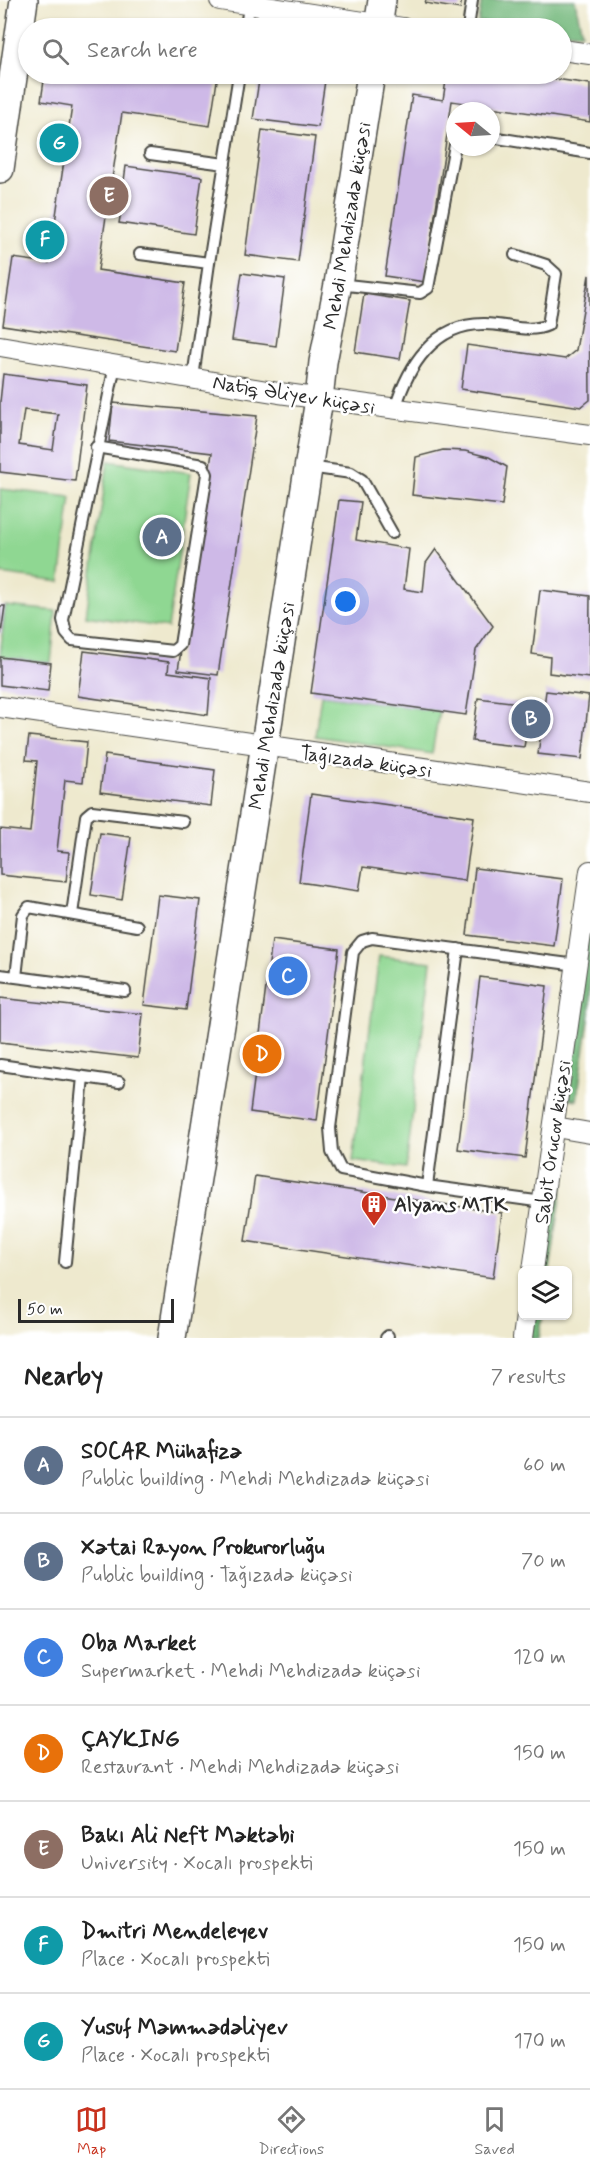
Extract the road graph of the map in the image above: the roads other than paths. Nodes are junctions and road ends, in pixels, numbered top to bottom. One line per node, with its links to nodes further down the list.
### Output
1 (24, 0): 5 (street)
2 (220, 0): 4 (street)
3 (472, 0): 8 (lane)
4 (249, 5): 6 (lane); 7 (street)
5 (21, 18)
6 (247, 18)
7 (360, 18)
8 (469, 18)
9 (18, 42): 19 (street)
10 (572, 52): 11 (street)
11 (590, 54)
12 (237, 84): 18 (lane)
13 (369, 84): 23 (street, Mehdi Mehdizadə küçəsi)
14 (500, 138): 15 (lane)
15 (590, 153)
16 (150, 154): 18 (lane)
17 (453, 156): 23 (lane)
18 (225, 164): 22 (lane)
19 (0, 169)
20 (140, 254): 22 (lane)
21 (515, 255): 28 (lane)
22 (209, 263): 26 (lane)
23 (338, 284): 27 (street, Mehdi Mehdizadə küçəsi)
24 (0, 346): 25 (street, Natiq Əliyev küçəsi)
25 (114, 365): 26 (street, Natiq Əliyev küçəsi); 30 (lane)
26 (192, 378): 27 (street, Natiq Əliyev küçəsi)
27 (320, 399): 28 (street, Natiq Əliyev küçəsi); 31 (street, Mehdi Mehdizadə küçəsi)
28 (395, 409): 29 (street, Natiq Əliyev küçəsi)
29 (590, 435)
30 (96, 447): 30 (lane)
31 (308, 467): 32 (lane); 34 (street, Mehdi Mehdizadə küçəsi)
32 (392, 533)
33 (0, 707): 34 (street, Tağızadə küçəsi)
34 (265, 746): 35 (street, Tağızadə küçəsi); 55 (street, Mehdi Mehdizadə küçəsi)
35 (590, 792)
36 (183, 822): 38 (lane)
37 (590, 878): 41 (street, Sabit Orucov küçəsi)
38 (72, 914): 39 (lane); 43 (lane)
39 (137, 926)
40 (458, 949): 41 (lane); 50 (lane); 50 (lane)
41 (577, 965): 48 (street, Sabit Orucov küçəsi)
42 (0, 975): 43 (lane)
43 (16, 977): 44 (lane)
44 (125, 991)
45 (0, 1065): 46 (lane)
46 (83, 1077): 47 (lane); 52 (lane)
47 (119, 1083)
48 (555, 1127): 49 (street); 51 (street, Sabit Orucov küçəsi)
49 (590, 1133)
50 (428, 1186): 51 (lane)
51 (543, 1202): 53 (street, Sabit Orucov küçəsi)
52 (65, 1262)
53 (534, 1266)
54 (525, 1320): 56 (street)
55 (171, 1338)
56 (523, 1338)

